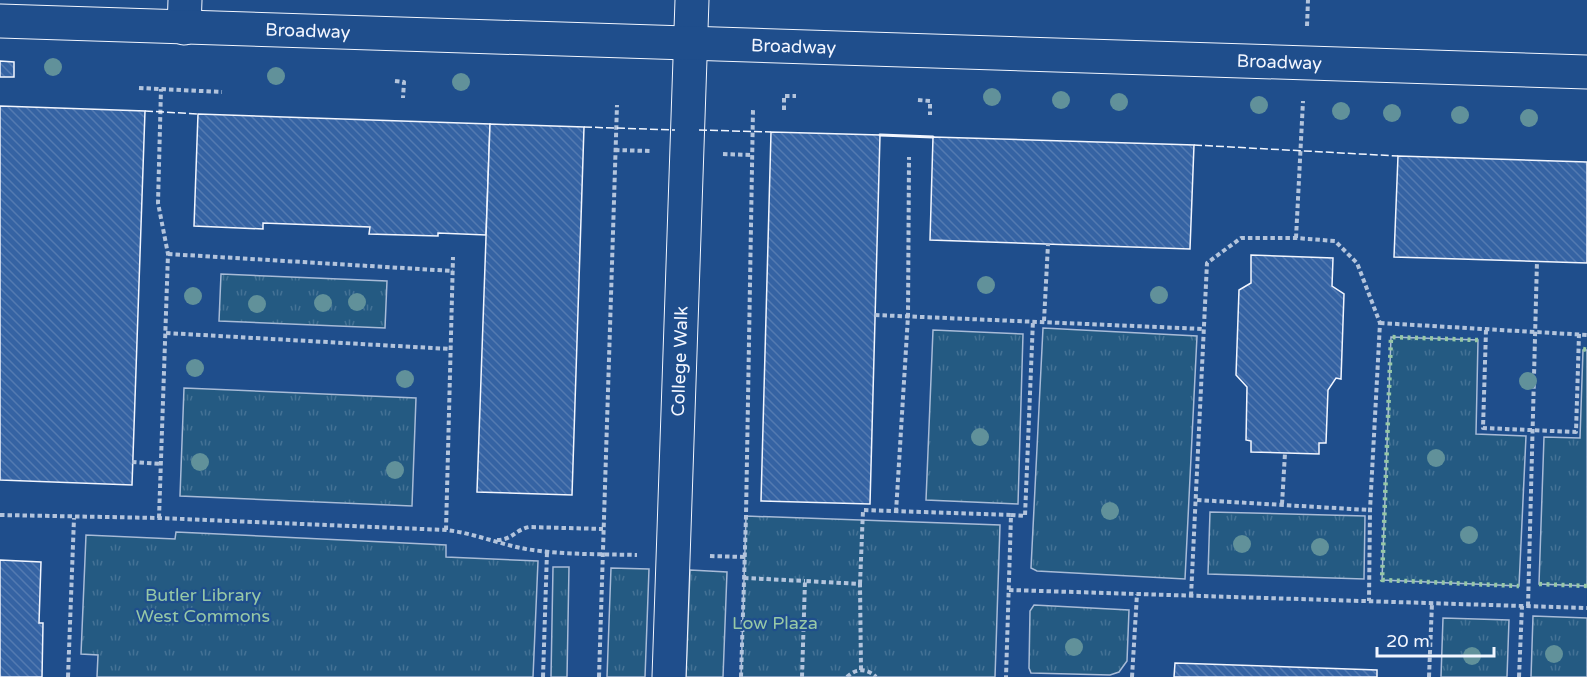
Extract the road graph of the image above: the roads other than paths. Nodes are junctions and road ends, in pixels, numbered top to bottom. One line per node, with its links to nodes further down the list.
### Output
1 (692, 0): 4 (main road, College Walk)
2 (184, 14): 3 (main road, Broadway); 4 (main road, Broadway)
3 (0, 21)
4 (691, 44): 5 (main road, Broadway); 6 (main road, College Walk)
5 (1587, 72)
6 (669, 677)

